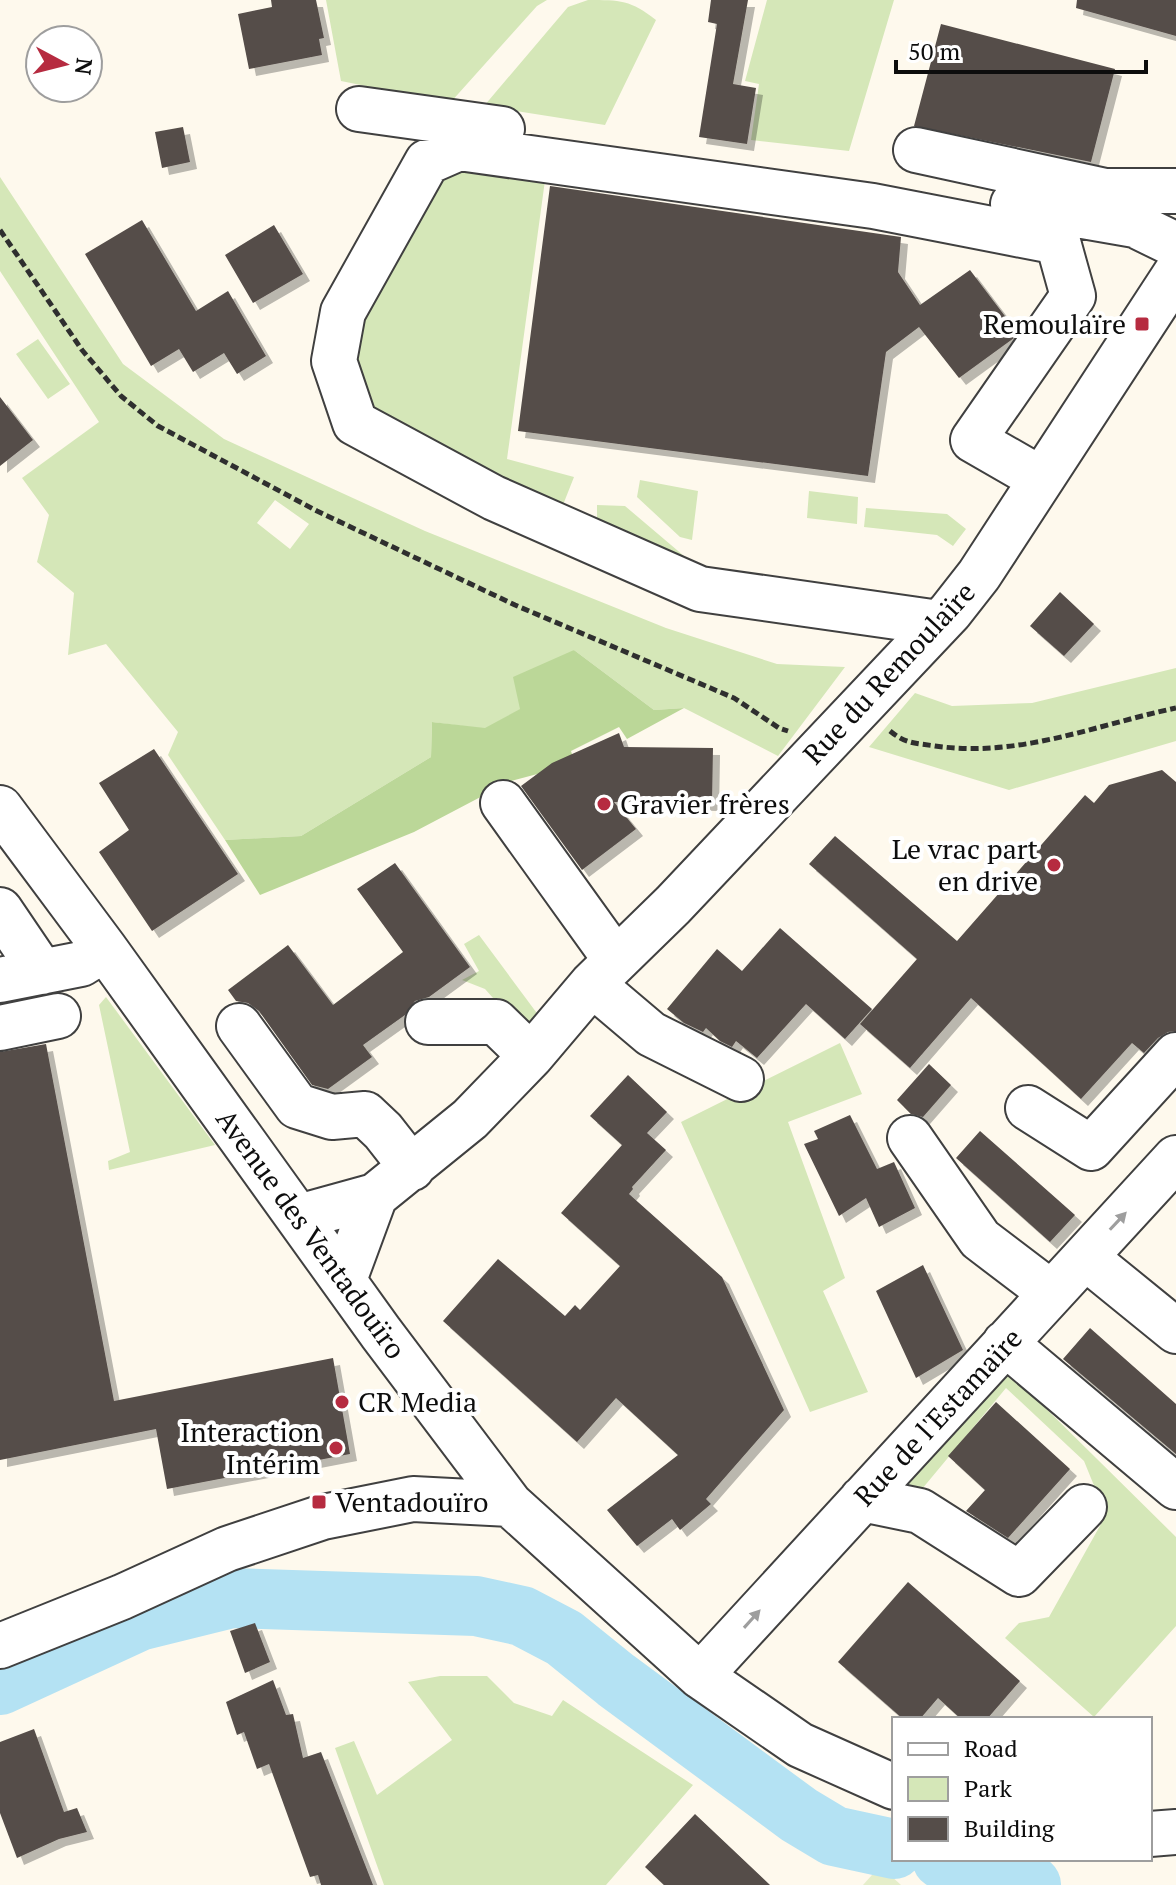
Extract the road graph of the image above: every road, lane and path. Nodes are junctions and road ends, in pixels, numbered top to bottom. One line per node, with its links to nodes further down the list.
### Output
1 (359, 109): 5 (street)
2 (916, 150): 3 (street)
3 (1176, 191)
4 (0, 230): 11 (path)
5 (1176, 245)
6 (1176, 273): 7 (street, Rue du Remoulaïre)
7 (1041, 479): 8 (street, Rue du Remoulaïre); 8 (street)
8 (939, 623): 17 (street, Rue du Remoulaïre)
9 (1176, 708): 10 (path)
10 (883, 725)
11 (800, 734)
12 (503, 803): 17 (street)
13 (0, 808): 15 (street, Avenue des Ventadouïro)
14 (0, 910): 16 (street)
15 (105, 949): 16 (street); 31 (street, Avenue des Ventadouïro)
16 (42, 972): 18 (street)
17 (605, 972): 24 (street, Rue du Remoulaïre); 25 (street)
18 (0, 980)
19 (58, 1016): 22 (street)
20 (428, 1022): 24 (street)
21 (239, 1026): 28 (street)
22 (0, 1028)
23 (1176, 1055): 26 (street)
24 (531, 1056): 28 (street, Rue du Remoulaïre)
25 (741, 1079)
26 (1028, 1108)
27 (910, 1138): 34 (street)
28 (412, 1168): 30 (street, Rue du Remoulaïre)
29 (1168, 1181): 32 (street, Rue de l'Estamaïre, one-way to 29)
30 (375, 1196): 31 (street, Rue du Remoulaïre); 33 (street)
31 (299, 1217): 33 (street, Avenue des Ventadouïro)
32 (1085, 1257): 34 (street, Rue de l'Estamaïre); 35 (street)
33 (344, 1280): 37 (street, Avenue des Ventadouïro)
34 (1051, 1293): 36 (street, Rue de l'Estamaïre)
35 (1176, 1331)
36 (1005, 1343): 38 (street); 40 (street, Rue de l'Estamaïre)
37 (463, 1441): 39 (street); 41 (street, Avenue des Ventadouïro)
38 (1176, 1487)
39 (413, 1499): 41 (street); 43 (street)
40 (862, 1499): 42 (street); 44 (street, Rue de l'Estamaïre, one-way to 40)
41 (510, 1504): 44 (street, Avenue des Ventadouïro)
42 (1084, 1507)
43 (0, 1646)
44 (700, 1676): 45 (street, Avenue des Ventadouïro)
45 (892, 1786)
46 (1176, 1832): 47 (street)
47 (1152, 1834)

